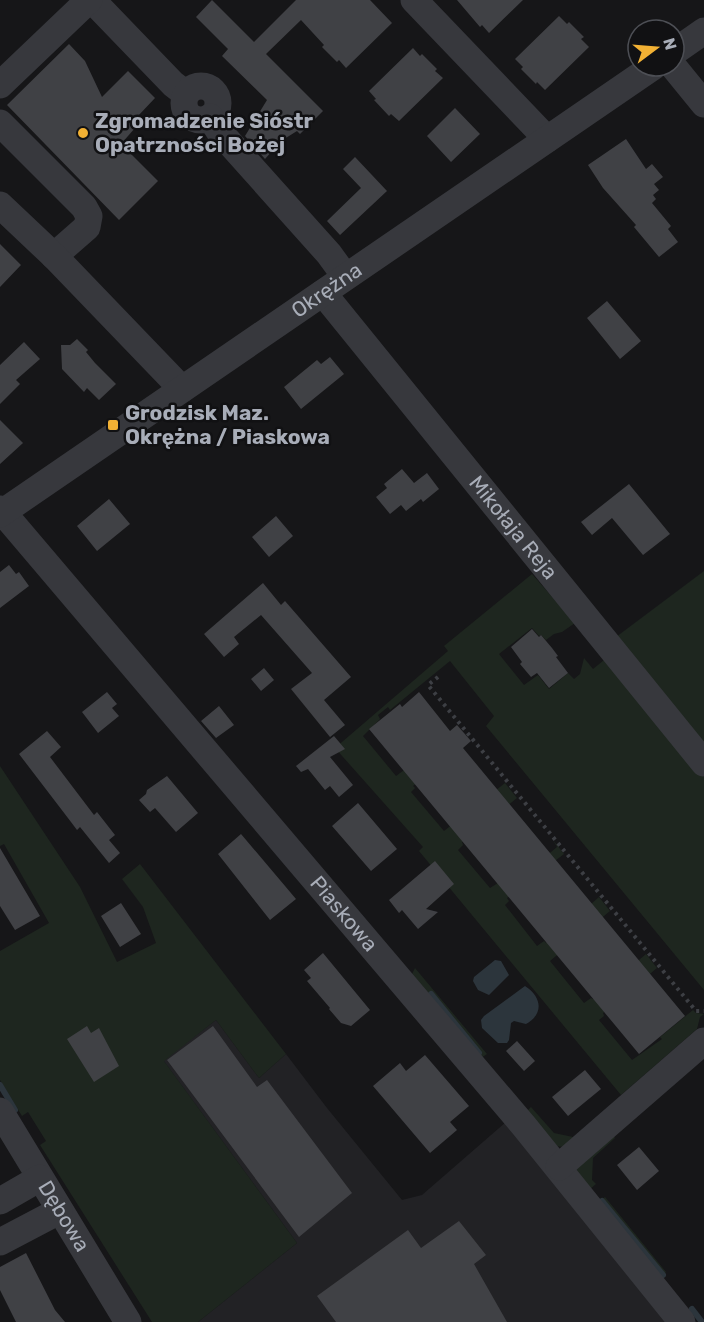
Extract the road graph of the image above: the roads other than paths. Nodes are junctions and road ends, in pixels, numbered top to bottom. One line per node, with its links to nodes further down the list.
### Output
1 (90, 0): 7 (street); 13 (street)
2 (414, 0): 10 (street)
3 (704, 31): 4 (street)
4 (686, 44)
5 (636, 78): 10 (street, Okrężna)
6 (683, 78): 8 (street)
7 (0, 85)
8 (704, 104)
9 (0, 123): 12 (street)
10 (547, 139): 13 (street, Okrężna)
11 (0, 205): 12 (street)
12 (54, 256): 15 (street)
13 (345, 276): 14 (street, Okrężna)
14 (323, 293): 15 (street, Okrężna); 17 (street, Mikołaja Reja)
15 (182, 389): 16 (street, Okrężna)
16 (1, 512): 20 (street, Piaskowa)
17 (704, 763)
18 (704, 1041): 20 (street)
19 (0, 1111): 21 (street, Dębowa)
20 (559, 1167): 26 (street, Piaskowa)
21 (40, 1178): 22 (street); 23 (street, Dębowa)
22 (0, 1201)
23 (59, 1211): 24 (street); 25 (street, Dębowa)
24 (0, 1242)
25 (128, 1322)
26 (682, 1322)

